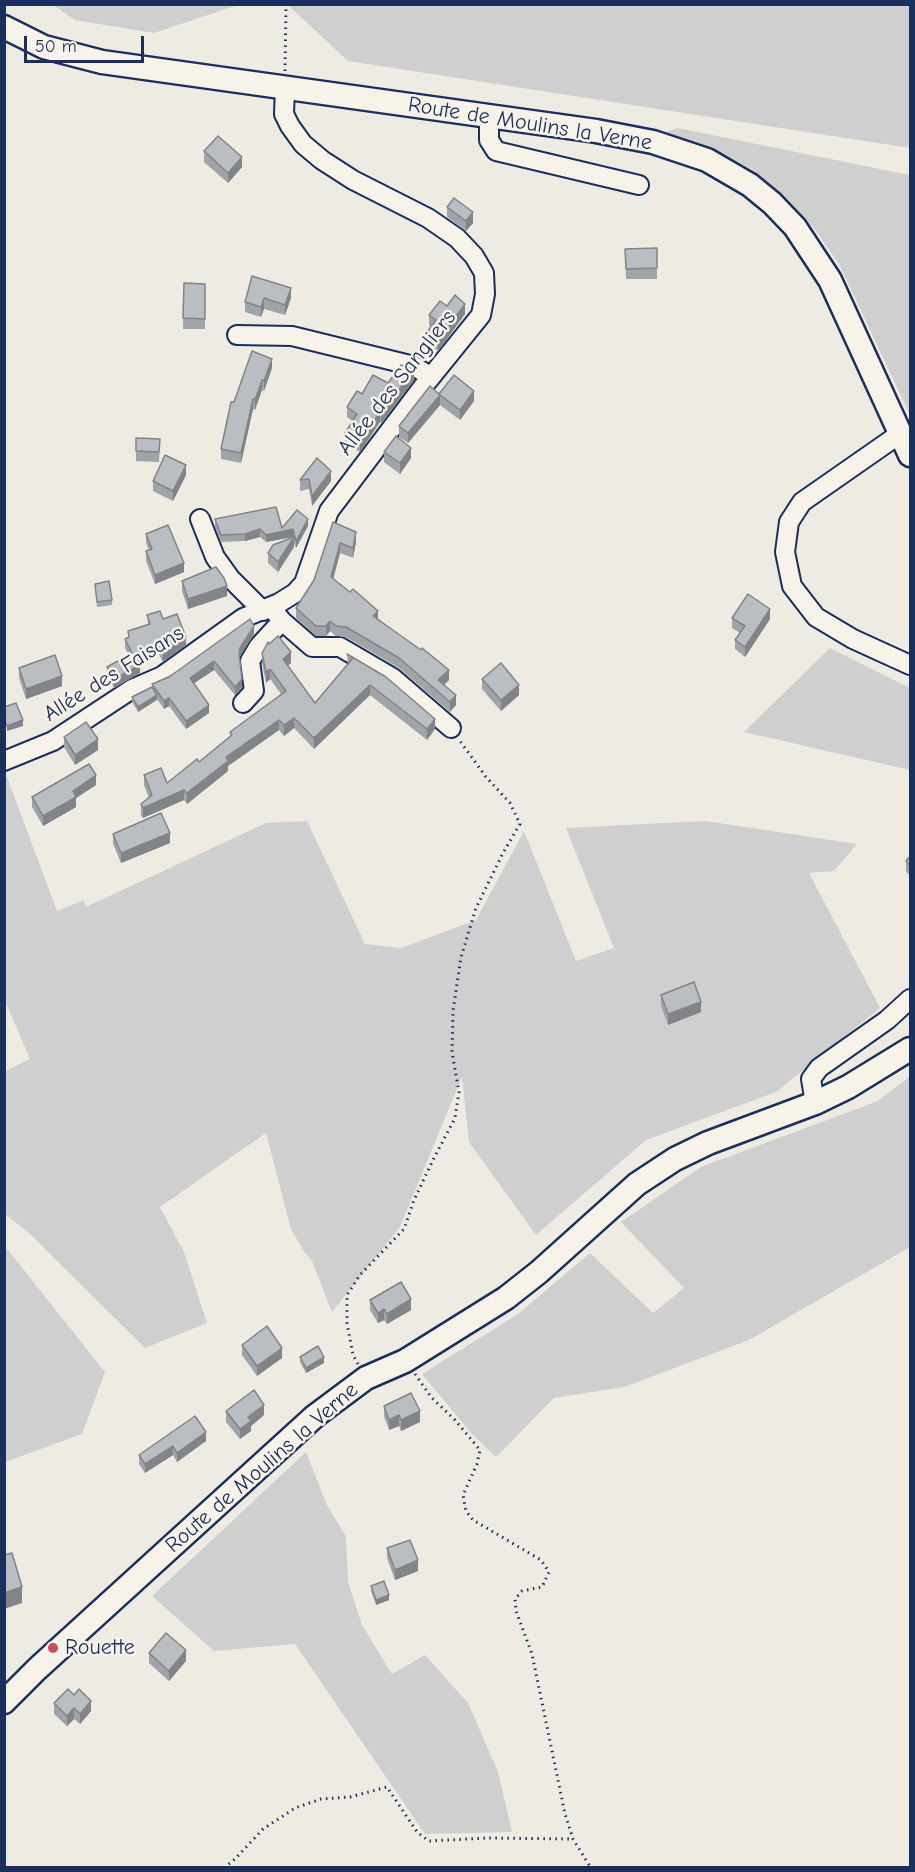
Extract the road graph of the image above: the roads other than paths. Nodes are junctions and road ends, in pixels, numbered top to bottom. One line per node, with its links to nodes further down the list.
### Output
1 (9, 30): 2 (main road, Route de Moulins la Verne)
2 (285, 87): 3 (main road, Route de Moulins la Verne); 6 (street, Allée des Sangliers)
3 (489, 116): 4 (street); 7 (main road, Route de Moulins la Verne)
4 (639, 185)
5 (237, 335): 6 (street)
6 (431, 377): 10 (street, Allée des Sangliers)
7 (901, 433): 8 (main road, Route de Moulins la Verne); 12 (street)
8 (910, 455)
9 (200, 519): 10 (street)
10 (272, 613): 11 (street, Allée des Sangliers); 13 (street); 14 (street)
11 (243, 618): 15 (street, Allée des Faisans)
12 (910, 664)
13 (243, 703)
14 (451, 728)
15 (4, 761)
16 (910, 999): 18 (street)
17 (910, 1049): 18 (main road, Route de Moulins la Verne)
18 (815, 1103): 19 (main road, Route de Moulins la Verne)
19 (4, 1702)

